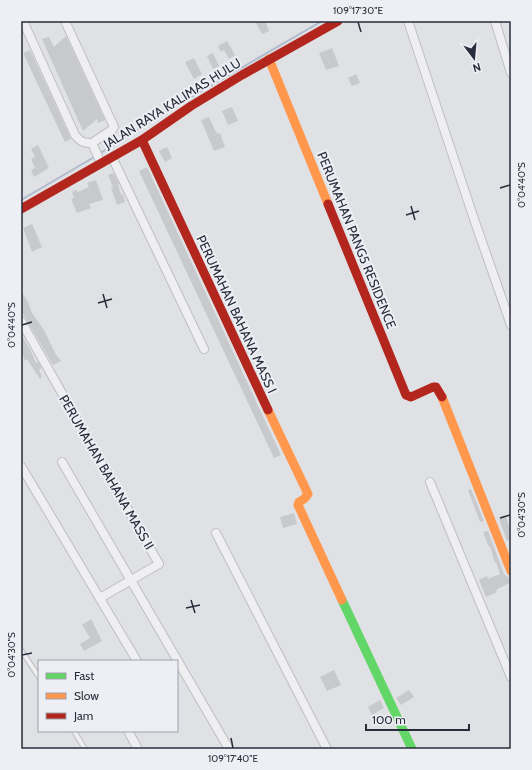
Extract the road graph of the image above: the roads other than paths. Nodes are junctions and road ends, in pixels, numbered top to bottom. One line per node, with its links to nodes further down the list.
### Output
1 (23, 21): 9 (street)
2 (65, 21): 9 (street)
3 (338, 21): 6 (street, JALAN RAYA KALIMAS HULU)
4 (408, 21): 14 (street)
5 (495, 21): 7 (street)
6 (269, 59): 8 (street, JALAN RAYA KALIMAS HULU); 20 (street, PERUMAHAN PANG5 RESIDENCE)
7 (511, 73)
8 (142, 140): 10 (street, JALAN RAYA KALIMAS HULU); 35 (street, PERUMAHAN BAHANA MASS I)
9 (92, 143): 11 (street)
10 (112, 157): 11 (street, JALAN RAYA KALIMAS HULU); 15 (street)
11 (99, 158): 12 (street, JALAN RAYA KALIMAS HULU)
12 (21, 209)
13 (21, 321): 21 (street, PERUMAHAN BAHANA MASS II)
14 (511, 324)
15 (204, 349)
16 (62, 462): 21 (street)
17 (21, 466): 22 (street)
18 (430, 482): 28 (street)
19 (216, 533): 34 (street)
20 (511, 571)
21 (131, 581): 22 (street, PERUMAHAN BAHANA MASS II); 25 (street)
22 (100, 598): 24 (street)
23 (21, 650): 27 (lane)
24 (137, 660)
25 (177, 660)
26 (178, 662): 33 (street)
27 (38, 676)
28 (511, 677)
29 (75, 732): 31 (lane)
30 (129, 732): 32 (street)
31 (85, 749)
32 (138, 749)
33 (229, 749)
34 (327, 749)
35 (412, 749)

